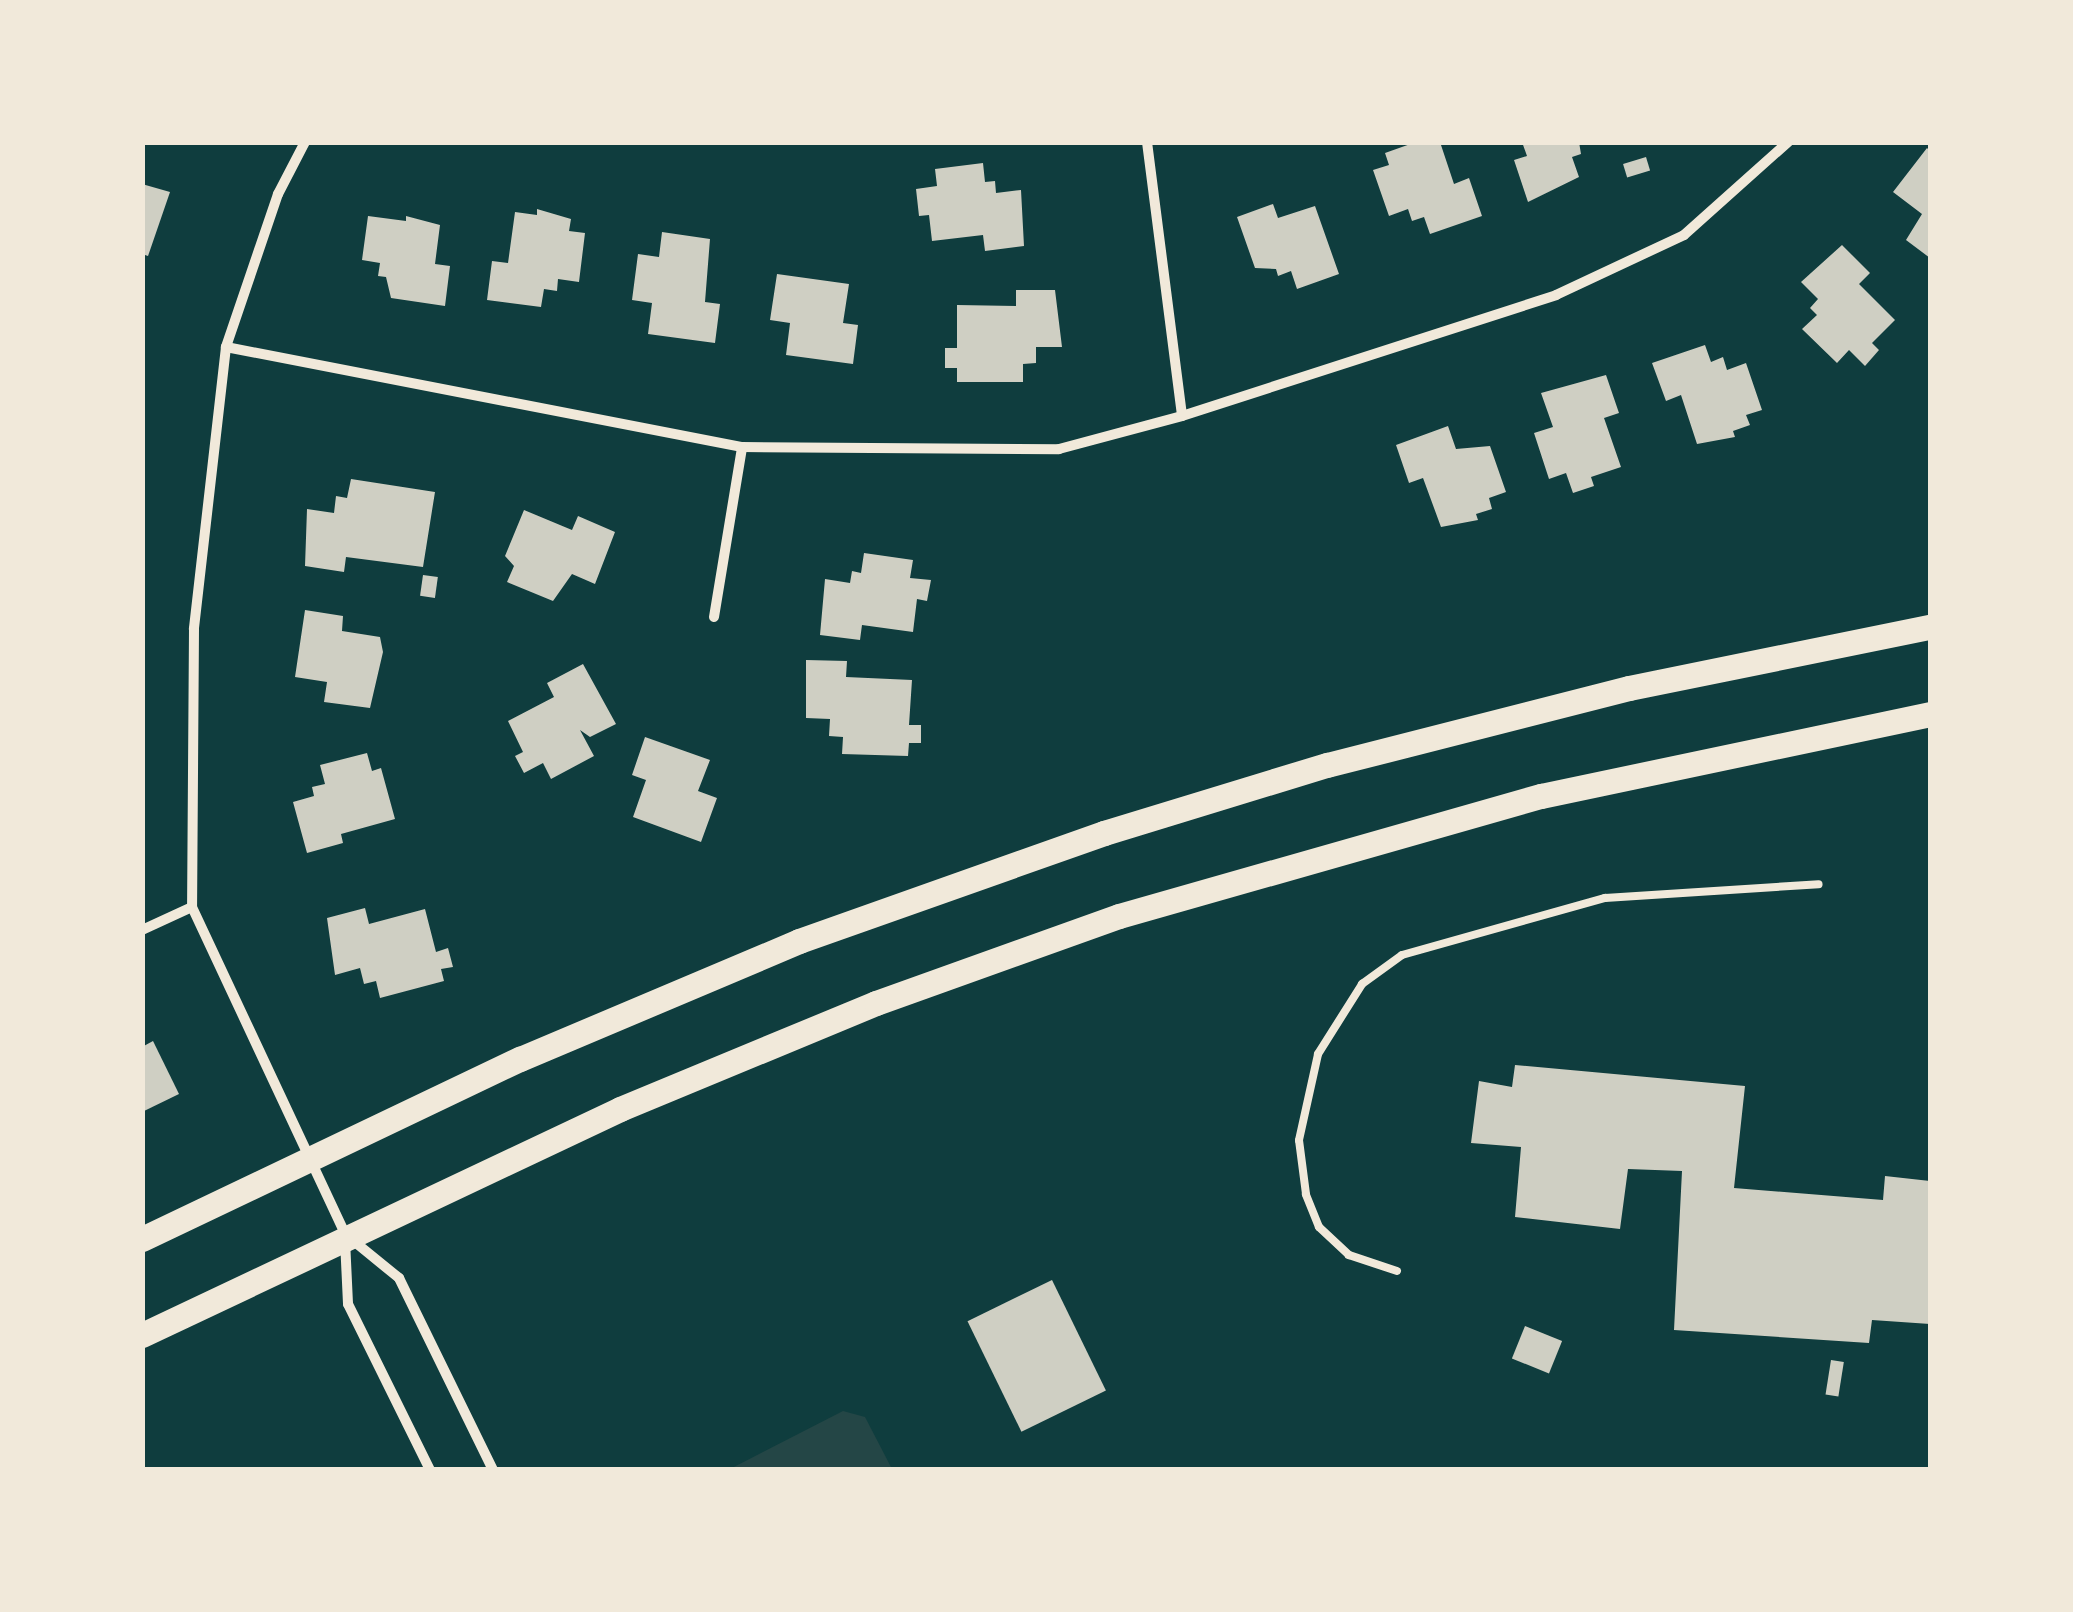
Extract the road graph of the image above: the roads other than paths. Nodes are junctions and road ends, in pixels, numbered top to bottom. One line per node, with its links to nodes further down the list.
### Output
1 (305, 142): 4 (street)
2 (1147, 142): 5 (street)
3 (1788, 142): 5 (street)
4 (226, 347): 6 (street); 11 (street)
5 (1182, 416): 6 (street)
6 (742, 447): 7 (street)
7 (714, 617)
8 (1930, 627): 13 (main road)
9 (1930, 714): 14 (main road)
10 (1819, 884): 16 (lane)
11 (192, 907): 12 (street); 13 (street)
12 (142, 930)
13 (307, 1160): 14 (street); 15 (main road)
14 (345, 1234): 17 (main road); 18 (street); 19 (street)
15 (142, 1240)
16 (1398, 1271)
17 (142, 1334)
18 (430, 1470)
19 (493, 1470)

